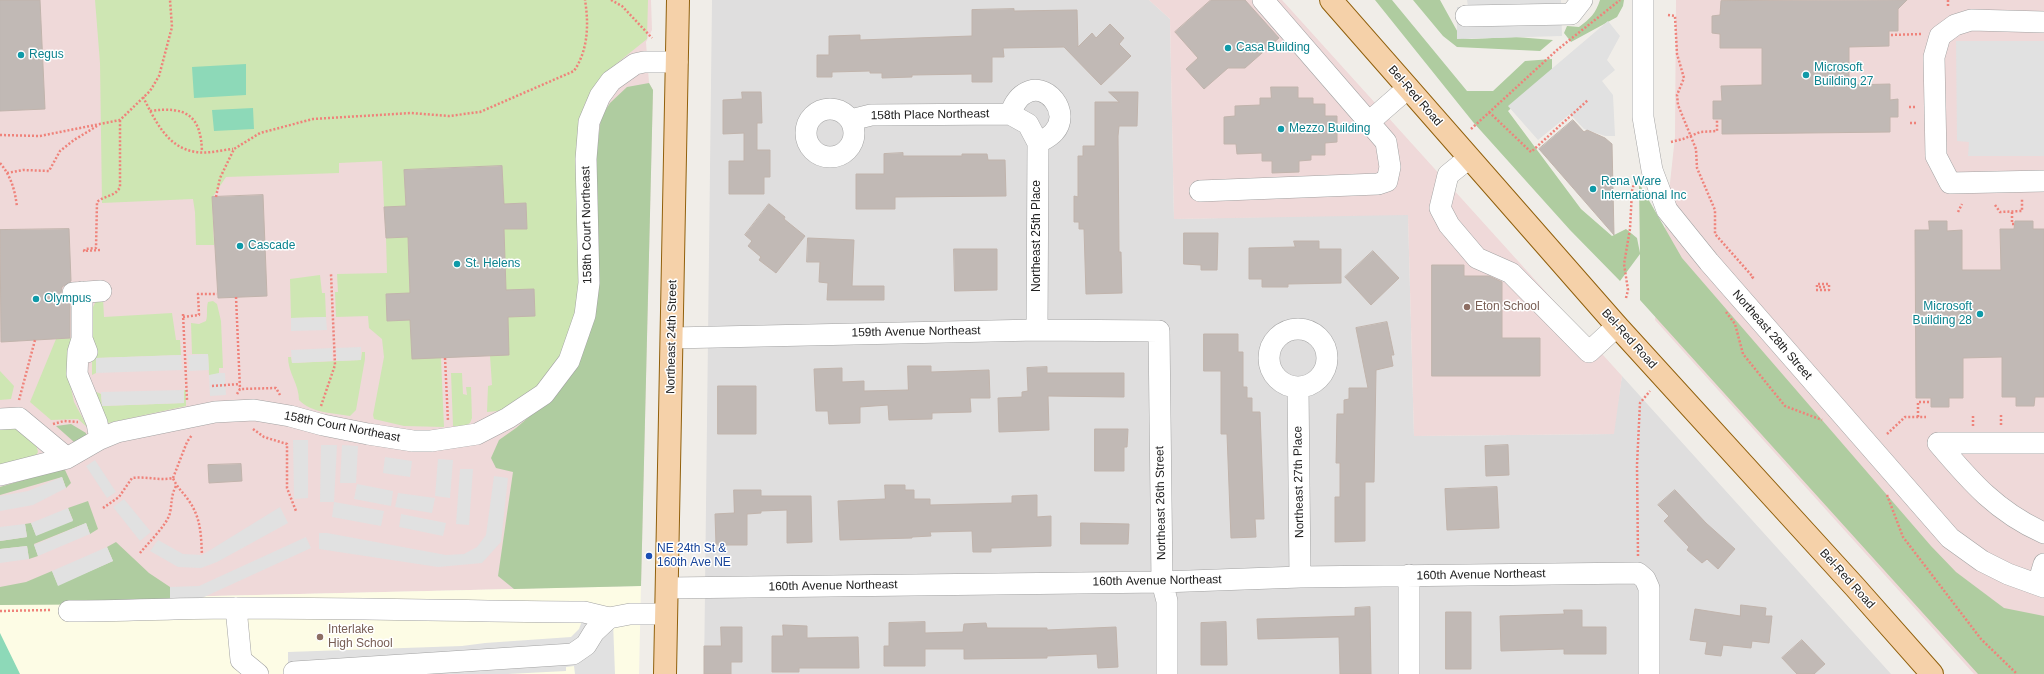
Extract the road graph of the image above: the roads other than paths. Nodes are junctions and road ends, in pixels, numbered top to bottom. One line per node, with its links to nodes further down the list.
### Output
1 (678, 0): 8 (main road, Northeast 24th Street)
2 (1263, 0): 12 (street)
3 (1332, 0): 9 (main road, Bel-Red Road)
4 (1582, 0): 6 (street)
5 (1642, 0): 34 (street, Northeast 28th Street)
6 (1466, 16)
7 (2044, 22): 16 (street)
8 (677, 62): 22 (main road, Northeast 24th Street); 25 (street, 158th Court Northeast)
9 (1408, 88): 12 (street); 15 (main road, Bel-Red Road)
10 (1010, 114): 11 (street, 158th Place Northeast); 13 (street, 158th Place Northeast); 14 (street)
11 (851, 120)
12 (1370, 122): 17 (street)
13 (1028, 124): 14 (street, Northeast 25th Place)
14 (1038, 143): 20 (street, Northeast 25th Place)
15 (1469, 158): 19 (main road, Bel-Red Road); 19 (street)
16 (2044, 181)
17 (1200, 191)
18 (86, 292): 25 (street)
19 (1617, 326): 46 (main road, Bel-Red Road)
20 (1037, 330): 21 (street, 159th Avenue Northeast); 22 (street, 159th Avenue Northeast)
21 (1159, 331): 33 (street, Northeast 26th Street)
22 (672, 338): 35 (main road, Northeast 24th Street)
23 (1298, 387): 32 (street, Northeast 27th Place)
24 (0, 419): 27 (street)
25 (100, 439): 27 (street, 158th Court Northeast)
26 (2044, 443): 29 (street)
27 (66, 458): 28 (street, 158th Court Northeast)
28 (0, 475)
29 (2044, 533)
30 (2044, 564): 34 (street)
31 (1409, 575): 32 (street, 160th Avenue Northeast); 44 (street); 45 (street, 160th Avenue Northeast)
32 (1300, 577): 33 (street, 160th Avenue Northeast)
33 (1162, 582): 35 (street, 160th Avenue Northeast); 43 (street, Northeast 26th Street)
34 (2041, 586)
35 (667, 588): 38 (main road, Northeast 24th Street)
36 (236, 608): 37 (street); 39 (street); 41 (street)
37 (69, 611)
38 (666, 614): 39 (street); 42 (main road, Northeast 24th Street)
39 (609, 618): 40 (street)
40 (294, 672)
41 (258, 674)
42 (665, 674)
43 (1167, 674)
44 (1409, 674)
45 (1649, 674)
46 (1932, 674)

